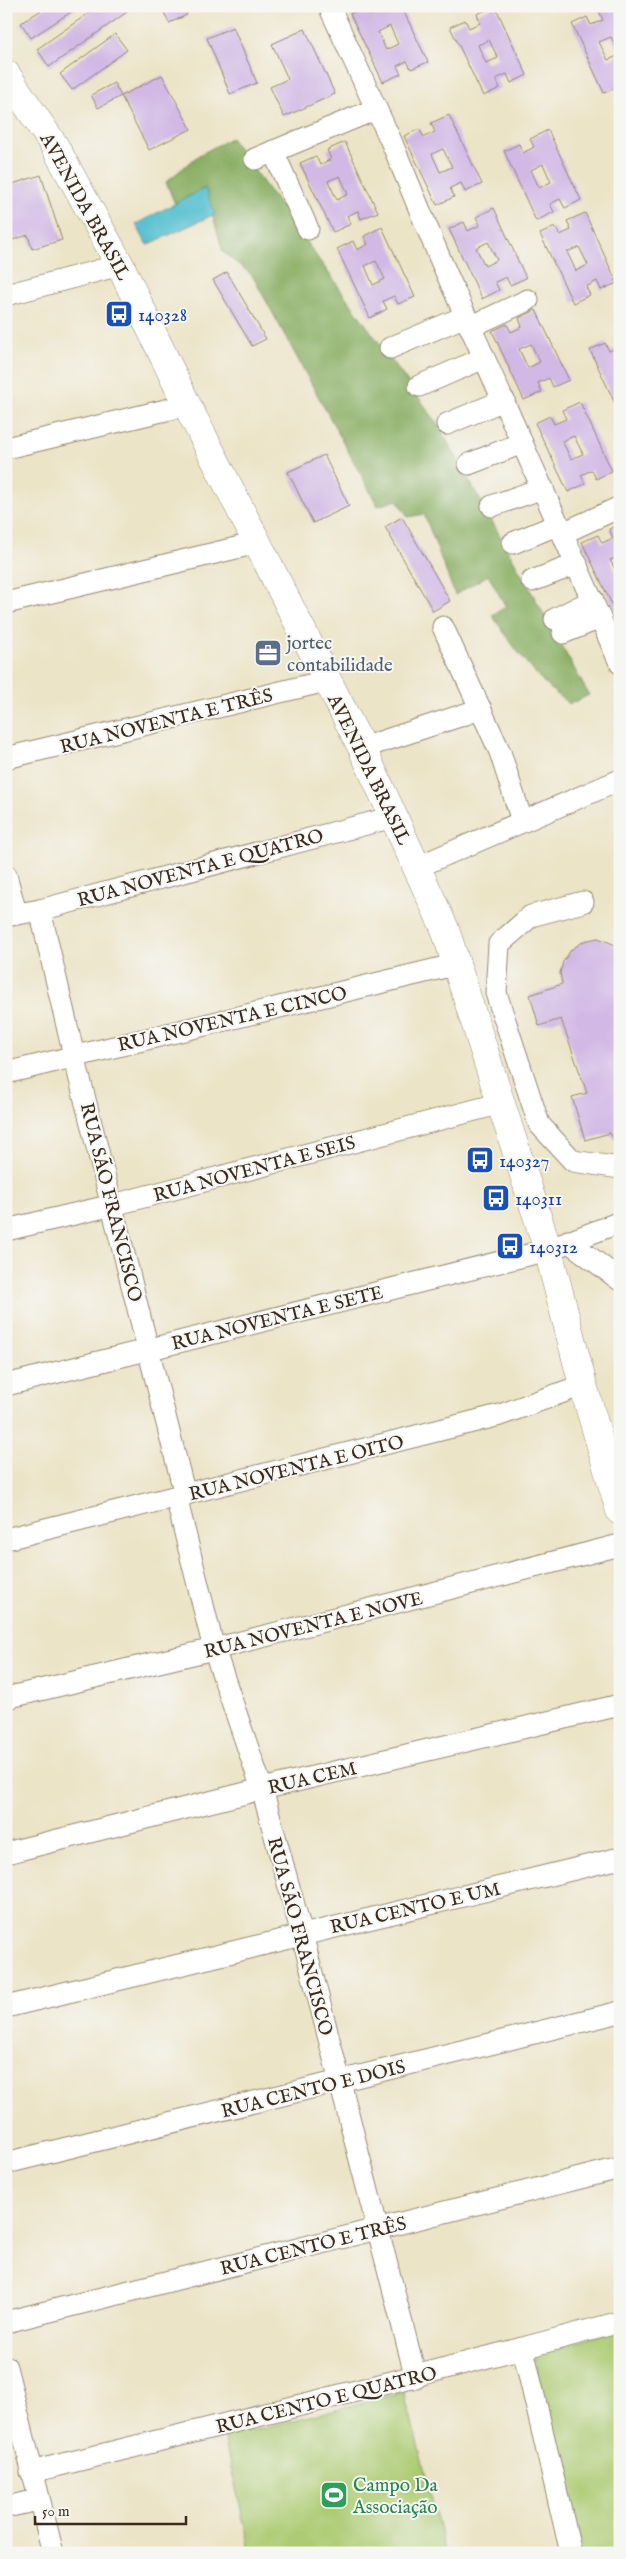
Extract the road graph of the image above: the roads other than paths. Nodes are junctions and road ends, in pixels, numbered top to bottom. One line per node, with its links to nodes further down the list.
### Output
1 (329, 6): 3 (street)
2 (6, 74): 5 (main road, AVENIDA BRASIL)
3 (376, 109): 4 (street); 8 (street)
4 (308, 229)
5 (120, 265): 6 (street); 13 (main road, AVENIDA BRASIL)
6 (6, 295)
7 (528, 300): 8 (street)
8 (468, 321): 9 (street); 10 (street)
9 (390, 348)
10 (484, 358): 11 (street); 12 (street)
11 (419, 386)
12 (504, 400): 14 (street); 15 (street)
13 (187, 405): 16 (street); 23 (main road, AVENIDA BRASIL)
14 (447, 424)
15 (522, 443): 17 (street); 18 (street)
16 (6, 448)
17 (468, 464)
18 (543, 488): 19 (street); 21 (street)
19 (492, 506)
20 (620, 507): 21 (street)
21 (561, 528): 22 (street); 24 (street)
22 (513, 542)
23 (257, 543): 26 (street); 31 (main road, AVENIDA BRASIL)
24 (577, 564): 25 (street); 27 (street)
25 (532, 581)
26 (6, 603)
27 (596, 609): 28 (street); 30 (street)
28 (559, 626)
29 (443, 627): 32 (street)
30 (620, 663)
31 (326, 681): 33 (main road, AVENIDA BRASIL); 34 (street, RUA NOVENTA E TRÊS)
32 (481, 709): 33 (street); 37 (street)
33 (362, 748): 36 (main road, AVENIDA BRASIL)
34 (6, 758)
35 (620, 780): 37 (street)
36 (393, 817): 38 (main road, AVENIDA BRASIL); 41 (street, RUA NOVENTA E QUATRO)
37 (522, 821): 38 (street)
38 (417, 867): 43 (main road, AVENIDA BRASIL)
39 (6, 875): 42 (street)
40 (584, 902): 47 (street)
41 (40, 910): 42 (street, RUA NOVENTA E QUATRO); 44 (street, RUA SÃO FRANCISCO)
42 (11, 915)
43 (458, 964): 44 (street, RUA NOVENTA E CINCO); 46 (main road, AVENIDA BRASIL)
44 (74, 1056): 45 (street, RUA NOVENTA E CINCO); 48 (street, RUA SÃO FRANCISCO)
45 (6, 1073)
46 (502, 1103): 48 (street, RUA NOVENTA E SEIS); 51 (main road, AVENIDA BRASIL)
47 (620, 1168)
48 (113, 1205): 50 (street, RUA NOVENTA E SEIS); 53 (street, RUA SÃO FRANCISCO)
49 (620, 1222): 51 (street, RUA NOVENTA E SETE)
50 (6, 1230)
51 (558, 1245): 52 (street); 53 (street, RUA NOVENTA E SETE); 55 (main road, AVENIDA BRASIL)
52 (620, 1280)
53 (149, 1349): 54 (street, RUA NOVENTA E SETE); 56 (street, RUA SÃO FRANCISCO)
54 (6, 1385)
55 (583, 1386): 56 (street, RUA NOVENTA E OITO); 57 (main road, AVENIDA BRASIL)
56 (181, 1496): 58 (street, RUA NOVENTA E OITO); 60 (street, RUA SÃO FRANCISCO)
57 (620, 1511)
58 (6, 1540)
59 (620, 1545): 60 (street, RUA NOVENTA E NOVE)
60 (214, 1649): 61 (street, RUA NOVENTA E NOVE); 63 (street, RUA SÃO FRANCISCO)
61 (6, 1698)
62 (620, 1705): 63 (street, RUA CEM)
63 (262, 1789): 64 (street, RUA CEM); 66 (street, RUA SÃO FRANCISCO)
64 (6, 1852)
65 (620, 1858): 66 (street, RUA CENTO E UM)
66 (302, 1934): 67 (street, RUA CENTO E UM); 69 (street, RUA SÃO FRANCISCO)
67 (6, 2007)
68 (620, 2012): 69 (street, RUA CENTO E DOIS)
69 (339, 2081): 70 (street, RUA CENTO E DOIS); 72 (street, RUA SÃO FRANCISCO)
70 (6, 2163)
71 (620, 2168): 72 (street, RUA CENTO E TRÊS)
72 (379, 2228): 73 (street, RUA CENTO E TRÊS); 77 (street, RUA SÃO FRANCISCO)
73 (6, 2322)
74 (620, 2322): 75 (street, RUA CENTO E QUATRO)
75 (523, 2348): 77 (street, RUA CENTO E QUATRO); 82 (street)
76 (6, 2367): 78 (street)
77 (416, 2378): 78 (street, RUA CENTO E QUATRO)
78 (31, 2472): 79 (street)
79 (38, 2500): 80 (street); 81 (street)
80 (6, 2507)
81 (52, 2553)
82 (570, 2553)

